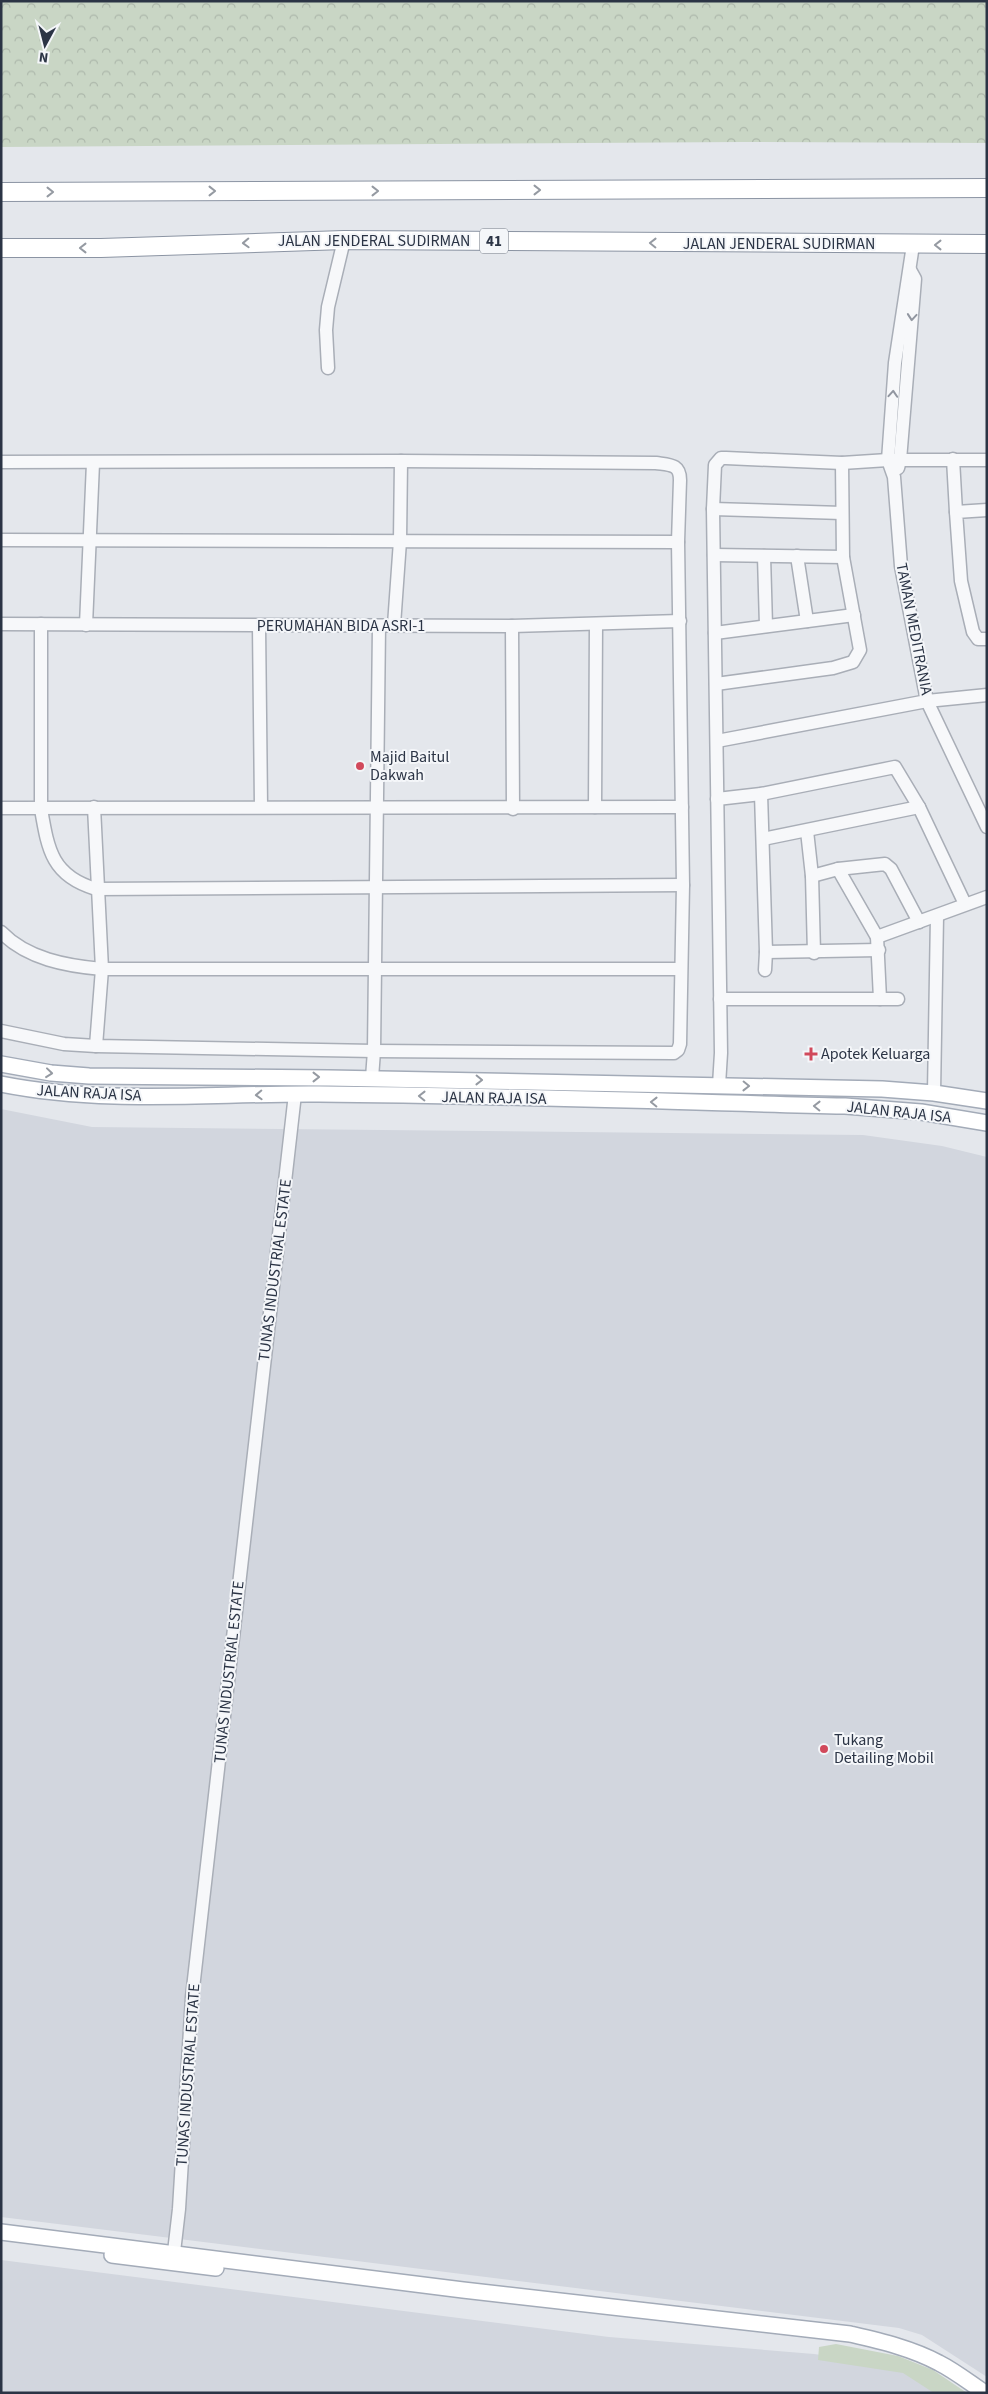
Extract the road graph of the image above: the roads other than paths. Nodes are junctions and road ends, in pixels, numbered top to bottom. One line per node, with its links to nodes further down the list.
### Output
1 (987, 188): 2 (highway, one-way to 1)
2 (1, 192)
3 (344, 240): 5 (highway, JALAN JENDERAL SUDIRMAN / 41, one-way to 3); 6 (highway, JALAN JENDERAL SUDIRMAN / 41, one-way to 6); 7 (street)
4 (987, 244): 5 (highway, JALAN JENDERAL SUDIRMAN / 41, one-way to 5)
5 (913, 245): 9 (street, TAMAN MEDITRANIA)
6 (5, 248)
7 (328, 368)
8 (953, 459): 9 (street); 10 (street); 17 (street)
9 (894, 460): 14 (street); 43 (street, TAMAN MEDITRANIA)
10 (987, 460)
11 (401, 461): 13 (street); 21 (street); 22 (street)
12 (1, 462): 13 (street)
13 (93, 463): 20 (street)
14 (842, 463): 15 (street); 18 (street)
15 (713, 509): 18 (street); 23 (street)
16 (987, 510): 17 (street)
17 (956, 512): 40 (street)
18 (842, 513): 26 (street)
19 (1, 540): 20 (street)
20 (88, 542): 21 (street); 33 (street)
21 (400, 542): 22 (street); 36 (street)
22 (678, 542): 28 (street)
23 (714, 555): 24 (street); 39 (street)
24 (764, 556): 25 (street); 38 (street)
25 (797, 556): 26 (street); 29 (street)
26 (843, 557): 27 (street)
27 (854, 615): 29 (street); 41 (street)
28 (680, 621): 32 (street, PERUMAHAN BIDA ASRI-1); 51 (street)
29 (807, 621): 38 (street)
30 (1, 624): 31 (street, PERUMAHAN BIDA ASRI-1)
31 (41, 624): 33 (street, PERUMAHAN BIDA ASRI-1); 55 (street)
32 (596, 624): 37 (street, PERUMAHAN BIDA ASRI-1); 50 (street)
33 (86, 625): 34 (street, PERUMAHAN BIDA ASRI-1)
34 (258, 626): 35 (street, PERUMAHAN BIDA ASRI-1); 47 (street)
35 (379, 626): 36 (street, PERUMAHAN BIDA ASRI-1); 53 (street)
36 (394, 626): 37 (street, PERUMAHAN BIDA ASRI-1)
37 (512, 626): 54 (street)
38 (766, 626): 39 (street)
39 (715, 633): 41 (street)
40 (987, 639)
41 (716, 684): 44 (street)
42 (987, 695): 43 (street)
43 (927, 701): 44 (street); 56 (street, TAMAN MEDITRANIA)
44 (716, 741): 46 (street)
45 (762, 794): 46 (street); 48 (street); 58 (street)
46 (717, 799): 77 (street)
47 (261, 806): 49 (street); 53 (street)
48 (919, 806): 57 (street); 65 (street)
49 (94, 807): 55 (street); 63 (street)
50 (595, 807): 51 (street); 54 (street)
51 (682, 807): 61 (street)
52 (1, 808): 55 (street)
53 (376, 808): 54 (street); 62 (street)
54 (513, 808)
55 (40, 809): 63 (street)
56 (987, 827)
57 (807, 831): 58 (street); 60 (street)
58 (763, 839): 71 (street)
59 (838, 869): 60 (street); 67 (street); 69 (street)
60 (812, 876): 72 (street)
61 (683, 885): 62 (street); 75 (street)
62 (376, 888): 63 (street); 73 (street)
63 (96, 889): 74 (street)
64 (987, 897): 65 (street)
65 (964, 904): 66 (street)
66 (937, 916): 67 (street); 88 (street)
67 (919, 922): 69 (street)
68 (1, 932): 74 (street)
69 (877, 937): 70 (street)
70 (879, 950): 72 (street); 78 (street)
71 (766, 952): 72 (street); 76 (street)
72 (814, 953)
73 (373, 967): 74 (street); 75 (street); 82 (street)
74 (102, 968): 81 (street)
75 (680, 969): 82 (street)
76 (765, 970)
77 (720, 999): 78 (street); 87 (street)
78 (880, 999): 79 (street)
79 (898, 999)
80 (1, 1031): 81 (street)
81 (96, 1046): 82 (street)
82 (374, 1051): 85 (street)
83 (1, 1064): 84 (main road, JALAN RAJA ISA, one-way to 84)
84 (296, 1077): 85 (main road, JALAN RAJA ISA, one-way to 85); 89 (main road)
85 (372, 1078): 87 (main road, JALAN RAJA ISA, one-way to 87)
86 (1, 1084): 89 (main road, JALAN RAJA ISA, one-way to 86)
87 (719, 1085): 88 (main road, JALAN RAJA ISA, one-way to 88)
88 (934, 1093): 90 (main road, JALAN RAJA ISA)
89 (295, 1094): 91 (main road, JALAN RAJA ISA, one-way to 89); 94 (street, TUNAS INDUSTRIAL ESTATE)
90 (987, 1101)
91 (987, 1124)
92 (1, 2232): 94 (main road)
93 (1, 2242): 95 (main road)
94 (174, 2252): 96 (main road)
95 (970, 2393)
96 (985, 2393)

